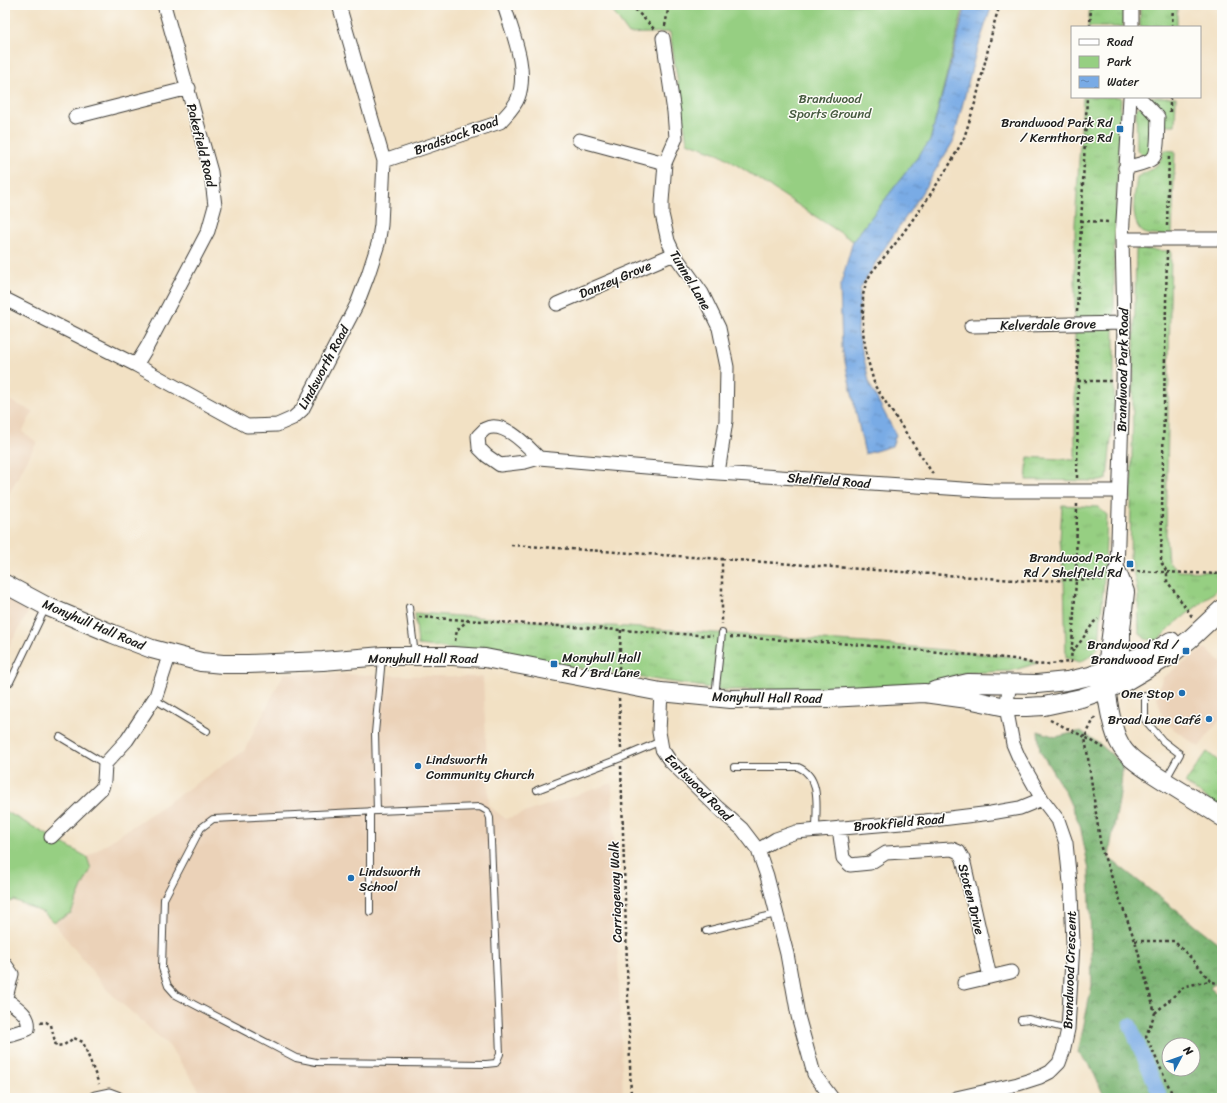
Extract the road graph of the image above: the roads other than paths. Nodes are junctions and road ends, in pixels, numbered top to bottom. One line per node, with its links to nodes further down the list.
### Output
1 (164, 5): 7 (street, Pakefield Road)
2 (339, 5): 12 (street, Lindsworth Road)
3 (504, 5): 12 (street, Bradstock Road)
4 (1132, 5): 5 (street)
5 (1132, 26)
6 (663, 38): 13 (street, Tunnel Lane)
7 (188, 88): 10 (street); 22 (street, Pakefield Road)
8 (1130, 98): 14 (street, Brandwood Park Road)
9 (1140, 98): 14 (street)
10 (75, 117)
11 (579, 140): 13 (street)
12 (384, 161): 22 (street, Lindsworth Road)
13 (665, 163): 17 (street, Tunnel Lane)
14 (1125, 168): 16 (street, Brandwood Park Road)
15 (1222, 238): 16 (street)
16 (1122, 239): 20 (street, Brandwood Park Road)
17 (674, 254): 19 (street, Danzey Grove); 24 (street, Tunnel Lane)
18 (5, 299): 22 (street, Lindsworth Road)
19 (557, 304)
20 (1124, 322): 21 (street, Kelverdale Grove); 25 (street, Brandwood Park Road)
21 (971, 326)
22 (136, 365)
23 (539, 458): 24 (street, Shelfield Road)
24 (718, 473): 25 (street, Shelfield Road)
25 (1119, 490): 26 (street, Brandwood Park Road)
26 (1117, 572): 35 (street, Brandwood Park Road); 35 (street, Brandwood Park Road)
27 (5, 584): 28 (street, Monyhull Hall Road)
28 (46, 606): 32 (street, Monyhull Hall Road); 36 (lane)
29 (409, 607): 34 (lane)
30 (1210, 618): 35 (street)
31 (722, 635): 41 (lane)
32 (170, 654): 33 (street, Monyhull Hall Road); 43 (street)
33 (383, 656): 34 (street, Monyhull Hall Road); 56 (lane)
34 (415, 656): 38 (street, Monyhull Hall Road)
35 (1115, 676): 37 (street, Monyhull Hall Road); 42 (street, Monyhull Hall Road); 48 (street); 49 (street)
36 (10, 682)
37 (1010, 684): 39 (street, Monyhull Hall Road); 44 (street, Brandwood Crescent)
38 (661, 692): 41 (street, Monyhull Hall Road); 47 (street, Earlswood Road)
39 (924, 693): 41 (street, Monyhull Hall Road); 44 (street, Monyhull Hall Road)
40 (1145, 696): 52 (lane)
41 (714, 697)
42 (1081, 698): 44 (street, Monyhull Hall Road); 48 (street)
43 (154, 699): 45 (lane); 50 (street)
44 (1006, 706): 54 (street, Brandwood Crescent)
45 (207, 731)
46 (60, 737): 50 (lane)
47 (661, 741): 53 (lane); 61 (street, Earlswood Road)
48 (1120, 745): 49 (street)
49 (1138, 763): 52 (street)
50 (105, 764): 60 (street)
51 (734, 767): 59 (lane)
52 (1165, 781): 57 (street)
53 (538, 790)
54 (1042, 799): 58 (street, Brookfield Road); 71 (street, Brandwood Crescent)
55 (370, 811): 56 (lane); 56 (lane); 62 (lane)
56 (377, 811)
57 (1222, 817)
58 (839, 828): 59 (street, Brookfield Road); 67 (street, Stoten Drive)
59 (816, 830): 61 (street, Brookfield Road)
60 (51, 837)
61 (758, 850): 63 (street)
62 (370, 912)
63 (776, 914): 64 (lane); 76 (street)
64 (706, 931)
65 (5, 964): 69 (street)
66 (1012, 972): 67 (street)
67 (990, 977): 68 (street)
68 (964, 983)
69 (5, 999): 72 (street)
70 (1021, 1020): 71 (lane)
71 (1068, 1029): 73 (street, Brandwood Crescent)
72 (5, 1035)
73 (1001, 1093): 77 (street, Brandwood Crescent)
74 (100, 1097): 75 (street)
75 (117, 1098)
76 (832, 1098)
77 (956, 1098)

